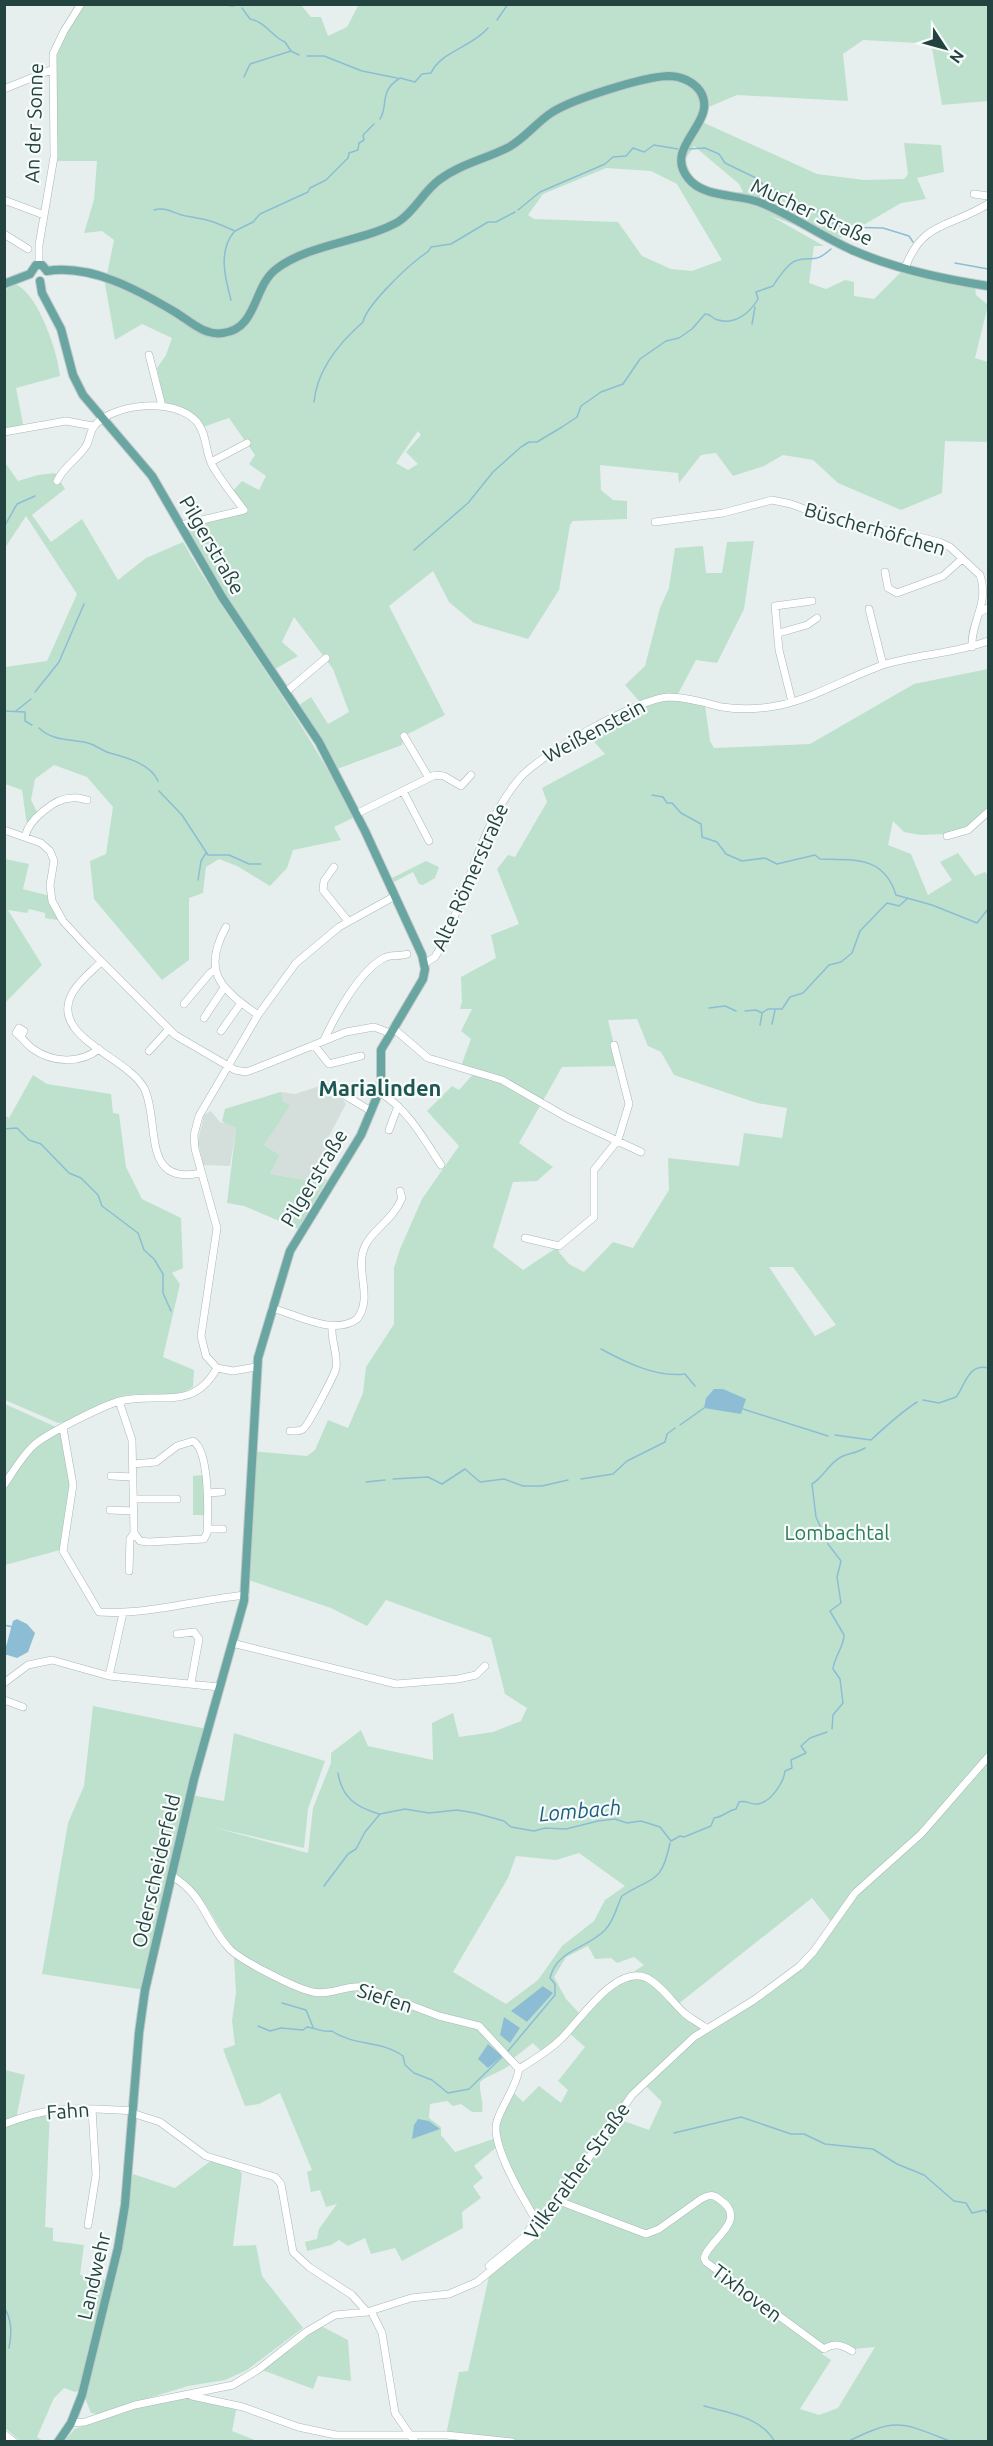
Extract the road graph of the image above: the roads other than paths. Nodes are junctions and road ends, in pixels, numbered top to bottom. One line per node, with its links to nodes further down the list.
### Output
1 (81, 4): 2 (street, An der Sonne)
2 (51, 70): 3 (street); 8 (street, An der Sonne)
3 (4, 89)
4 (974, 194): 5 (street)
5 (988, 196)
6 (4, 200): 8 (street, An der Sonne)
7 (988, 204): 12 (street)
8 (44, 215): 11 (street, An der Sonne)
9 (4, 234): 10 (street)
10 (28, 249)
11 (39, 264): 13 (main road); 14 (main road)
12 (905, 268): 13 (main road, Mucher Straße); 17 (main road, Mucher Straße)
13 (47, 271): 15 (main road)
14 (30, 274): 15 (main road); 16 (main road)
15 (40, 281): 20 (main road)
16 (4, 284)
17 (988, 286)
18 (149, 355): 19 (street)
19 (162, 406): 20 (street); 24 (street)
20 (102, 420): 21 (street); 27 (main road, Pilgerstraße)
21 (93, 426): 22 (street); 25 (street)
22 (4, 432)
23 (248, 443): 24 (street)
24 (211, 462): 27 (street)
25 (57, 481)
26 (655, 522): 28 (street, Büscherhöfchen)
27 (180, 525): 40 (main road, Pilgerstraße)
28 (962, 559): 29 (street); 33 (street, Büscherhöfchen)
29 (885, 572)
30 (813, 601): 35 (street)
31 (988, 608): 33 (street)
32 (868, 609): 39 (street)
33 (980, 612): 37 (street, Büscherhöfchen)
34 (817, 618): 35 (street)
35 (779, 633): 41 (street)
36 (988, 641): 37 (street, Weißenstein)
37 (972, 647): 39 (street, Weißenstein)
38 (326, 658): 40 (street)
39 (883, 665): 41 (street, Weißenstein)
40 (287, 691): 49 (main road, Pilgerstraße)
41 (792, 702): 45 (street, Weißenstein)
42 (404, 736): 44 (street)
43 (471, 775): 44 (street)
44 (429, 778): 46 (street)
45 (513, 787): 60 (street, Alte Römerstraße)
46 (403, 791): 49 (street); 53 (street)
47 (87, 800): 52 (street)
48 (988, 812): 51 (street)
49 (356, 814): 55 (main road, Pilgerstraße)
50 (4, 830): 52 (street)
51 (947, 836)
52 (25, 837): 59 (street)
53 (429, 840)
54 (334, 867): 56 (street)
55 (395, 896): 56 (street); 60 (main road, Pilgerstraße)
56 (348, 921): 65 (street)
57 (226, 927): 61 (street)
58 (407, 954): 71 (street)
59 (102, 962): 67 (street); 74 (street)
60 (424, 964): 68 (main road, Pilgerstraße)
61 (215, 970): 62 (street); 64 (street)
62 (224, 988): 63 (street); 66 (street)
63 (241, 1003): 65 (street); 69 (street)
64 (184, 1004)
65 (258, 1015): 77 (street)
66 (204, 1018)
67 (169, 1029): 75 (street); 77 (street)
68 (391, 1030): 71 (street); 78 (main road, Pilgerstraße); 83 (street)
69 (221, 1031)
70 (21, 1036): 74 (street)
71 (324, 1040): 72 (street)
72 (314, 1045): 76 (street); 77 (street)
73 (614, 1045): 83 (street)
74 (99, 1049): 86 (street)
75 (149, 1051)
76 (361, 1056)
77 (227, 1065): 86 (street)
78 (379, 1092): 80 (street); 81 (main road, Pilgerstraße)
79 (346, 1096): 81 (street)
80 (398, 1106): 82 (street); 85 (street)
81 (371, 1111): 89 (main road, Pilgerstraße)
82 (389, 1130)
83 (618, 1140): 84 (street); 88 (street)
84 (641, 1152)
85 (441, 1165)
86 (201, 1173): 92 (street)
87 (400, 1191): 90 (street)
88 (525, 1238)
89 (272, 1308): 90 (street); 91 (main road, Pilgerstraße)
90 (332, 1327): 95 (street)
91 (256, 1367): 92 (street); 104 (main road, Pilgerstraße)
92 (217, 1368): 93 (street)
93 (119, 1401): 94 (street); 96 (street)
94 (63, 1428): 99 (street); 112 (street)
95 (290, 1431)
96 (133, 1464): 98 (street); 101 (street)
97 (111, 1476): 98 (street)
98 (133, 1477): 102 (street)
99 (4, 1485)
100 (222, 1492): 101 (street)
101 (208, 1493): 107 (street)
102 (133, 1499): 103 (street); 106 (street)
103 (177, 1499)
104 (249, 1509): 111 (main road, Oderscheiderfeld)
105 (110, 1510): 106 (street)
106 (133, 1511): 109 (street)
107 (207, 1529): 108 (street); 109 (street)
108 (223, 1529)
109 (134, 1533): 110 (street)
110 (129, 1571)
111 (245, 1595): 112 (street); 114 (main road, Oderscheiderfeld)
112 (123, 1613): 116 (street)
113 (177, 1634): 118 (street)
114 (232, 1643): 115 (street); 119 (main road, Oderscheiderfeld)
115 (484, 1666)
116 (109, 1676): 117 (street); 118 (street)
117 (4, 1683)
118 (191, 1683): 119 (street)
119 (219, 1688): 123 (main road, Oderscheiderfeld)
120 (4, 1700): 121 (street)
121 (23, 1707)
122 (988, 1757): 124 (street, Vilkerather Straße)
123 (172, 1876): 125 (street, Siefen); 127 (main road, Oderscheiderfeld)
124 (707, 2028): 125 (street); 129 (street, Vilkerather Straße)
125 (519, 2069): 130 (street)
126 (92, 2109): 127 (street, Fahn); 128 (street, Fahn); 131 (street)
127 (133, 2112): 134 (street, Fahn); 137 (main road, Landwehr)
128 (4, 2124)
129 (559, 2201): 132 (street, Vilkerather Straße); 135 (street, Tixhoven)
130 (536, 2220): 132 (street); 133 (street)
131 (88, 2224)
132 (541, 2228): 134 (street, Vilkerather Straße)
133 (490, 2264)
134 (369, 2311): 136 (street, Vilkerather Straße); 139 (street)
135 (852, 2350)
136 (186, 2395): 137 (street, Vilkerather Straße); 139 (street)
137 (71, 2423): 141 (main road, Landwehr)
138 (4, 2434): 140 (street)
139 (409, 2435): 142 (street); 143 (street)
140 (14, 2442)
141 (58, 2442)
142 (415, 2442)
143 (512, 2442)

